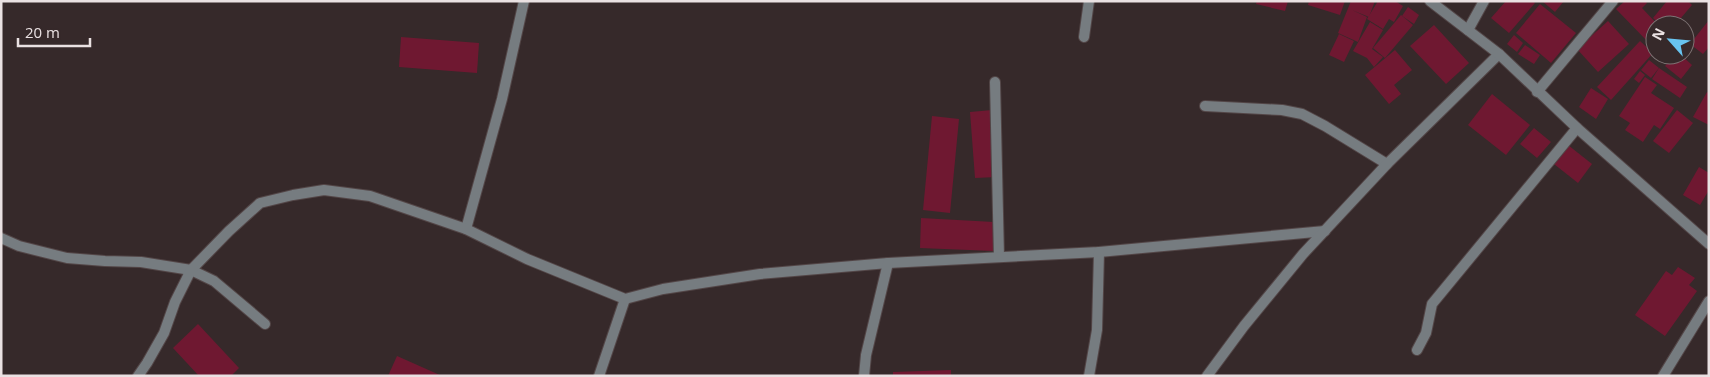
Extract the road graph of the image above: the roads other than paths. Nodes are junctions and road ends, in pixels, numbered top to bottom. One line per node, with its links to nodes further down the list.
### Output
1 (524, 1): 14 (street)
2 (1089, 1): 7 (street)
3 (1430, 1): 6 (street)
4 (1484, 1): 6 (street)
5 (1613, 1): 10 (street)
6 (1468, 30): 8 (street)
7 (1084, 37)
8 (1499, 54): 10 (street); 13 (street)
9 (995, 82): 19 (street)
10 (1537, 92): 12 (street)
11 (1205, 106): 13 (street)
12 (1577, 128): 17 (street); 25 (street)
13 (1387, 164): 15 (street)
14 (466, 229): 21 (street); 22 (street)
15 (1325, 230): 18 (street); 30 (street)
16 (1, 238): 21 (street)
17 (1709, 244)
18 (1100, 252): 19 (street); 29 (street)
19 (999, 257): 20 (street)
20 (888, 263): 22 (street); 28 (street)
21 (191, 270): 24 (street); 26 (street)
22 (625, 298): 27 (street)
23 (1709, 301): 31 (street)
24 (265, 324)
25 (1417, 350)
26 (138, 376)
27 (599, 376)
28 (864, 376)
29 (1089, 376)
30 (1207, 376)
31 (1663, 376)

